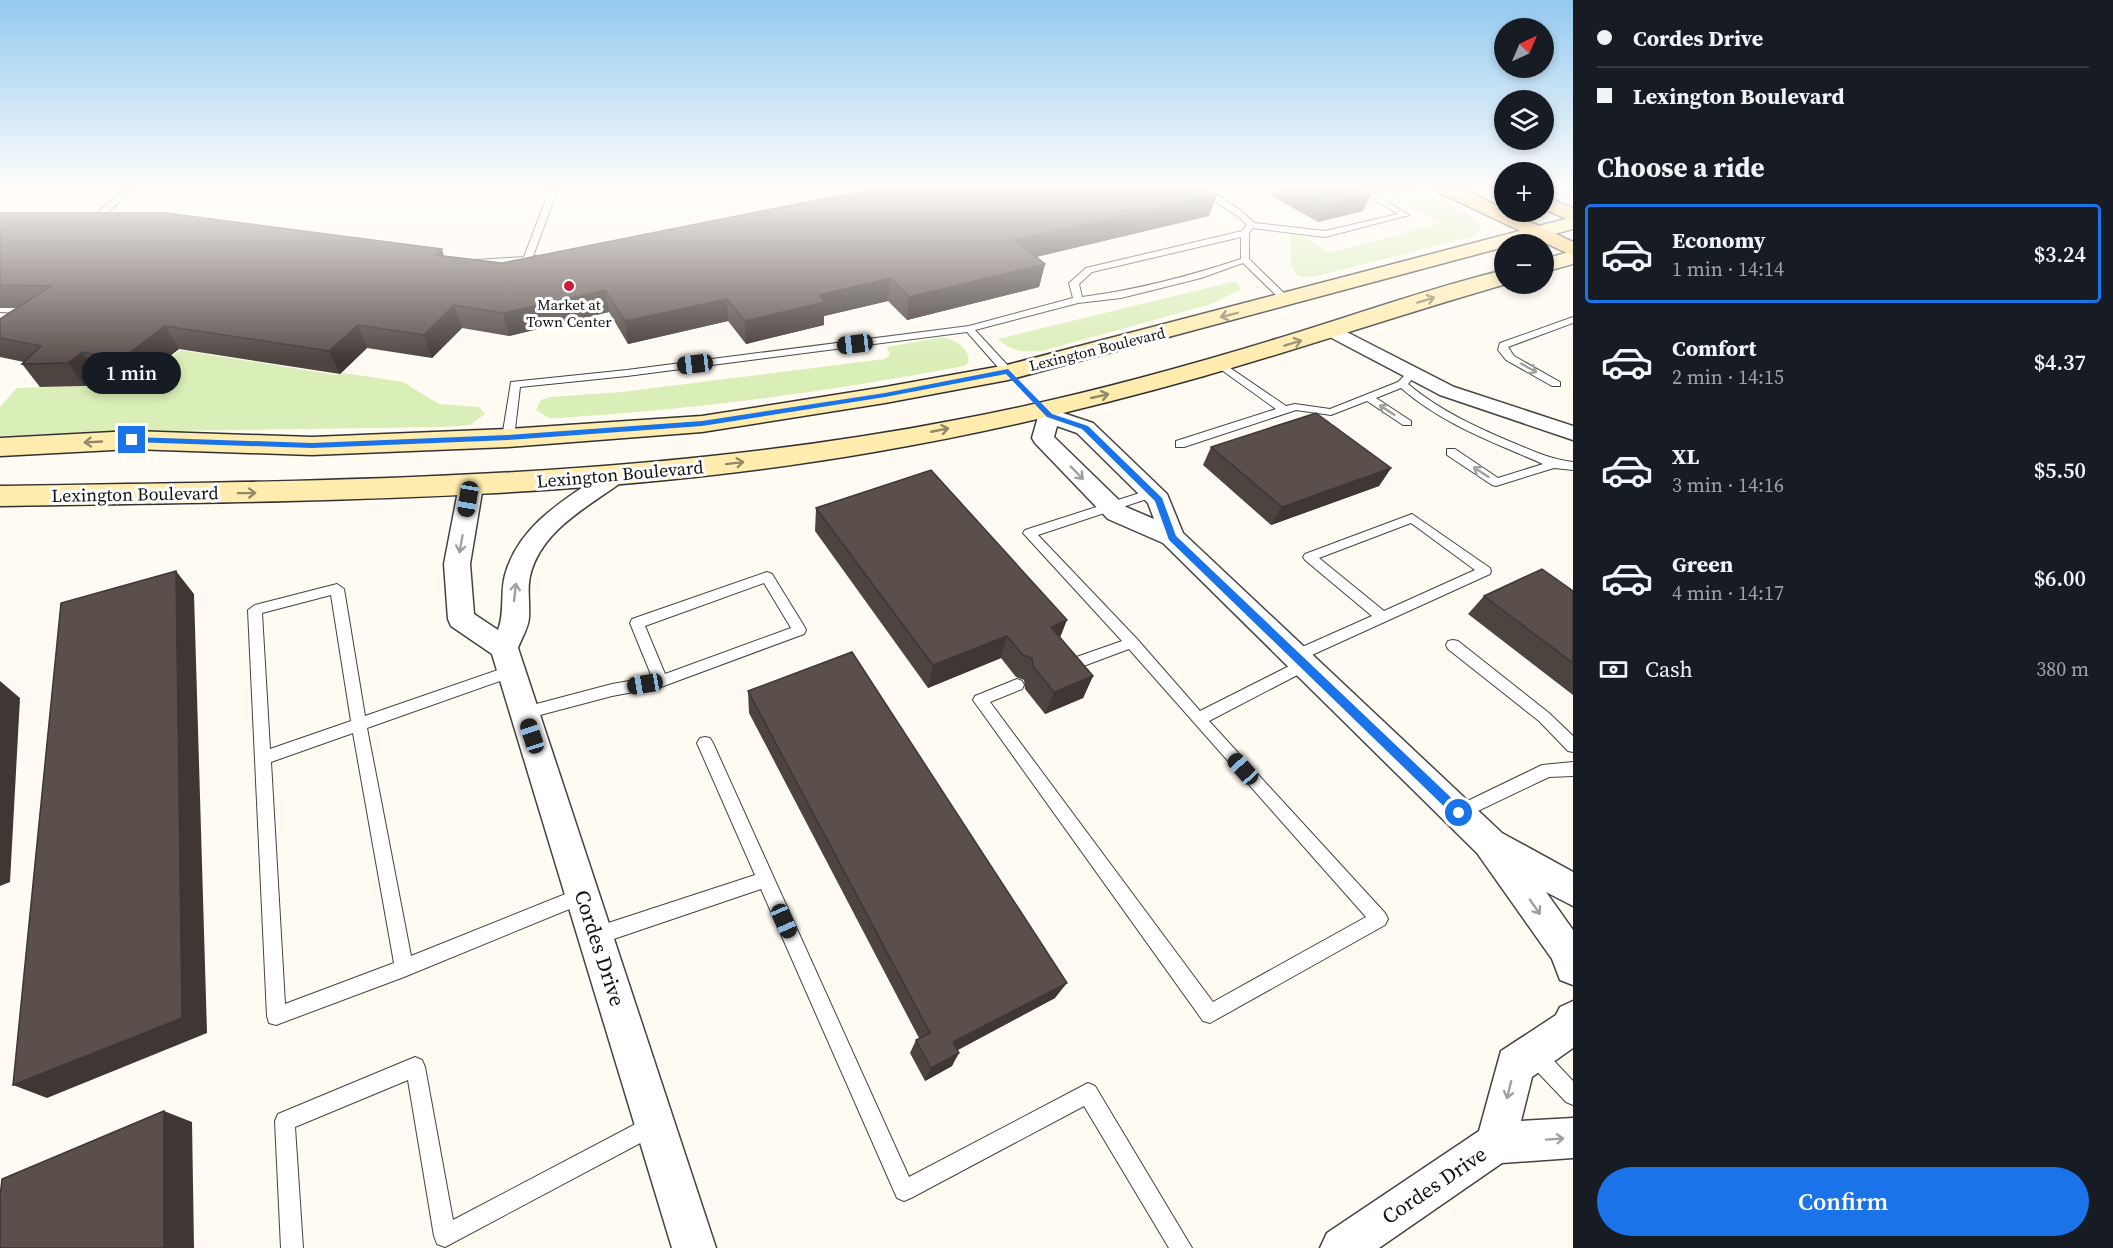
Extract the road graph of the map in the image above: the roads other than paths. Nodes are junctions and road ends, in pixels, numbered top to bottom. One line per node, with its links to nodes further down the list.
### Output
1 (534, 244): 6 (lane)
2 (1189, 244): 12 (lane)
3 (1247, 244): 8 (lane)
4 (1491, 244): 13 (main road, Lexington Boulevard)
5 (1573, 257): 10 (main road)
6 (528, 258): 7 (lane); 9 (lane)
7 (550, 258)
8 (1245, 260): 12 (lane); 13 (lane)
9 (466, 262)
10 (1554, 263)
11 (1494, 280): 17 (main road, Lexington Boulevard, one-way to 11)
12 (1078, 300): 16 (lane)
13 (1286, 300): 17 (main road); 20 (main road, Lexington Boulevard, one-way to 20)
14 (0, 316): 18 (lane)
15 (1573, 320): 22 (lane, one-way to 22)
16 (969, 329): 20 (lane); 28 (lane)
17 (1333, 331): 19 (main road, Lexington Boulevard, one-way to 17); 21 (street)
18 (0, 341)
19 (1220, 364): 24 (lane); 25 (main road, Lexington Boulevard, one-way to 19)
20 (1008, 372): 25 (main road); 28 (main road, Lexington Boulevard)
21 (1408, 378): 23 (lane); 27 (street); 32 (lane)
22 (1556, 384)
23 (1368, 398): 24 (lane); 26 (lane, one-way to 23)
24 (1284, 410): 29 (lane)
25 (1046, 413): 34 (main road, Lexington Boulevard, one-way to 25); 36 (street); 38 (street, one-way to 38)
26 (1407, 423)
27 (1573, 433)
28 (508, 438): 30 (main road, Lexington Boulevard, one-way to 30); 35 (main road)
29 (1180, 444)
30 (0, 447)
31 (1451, 452): 32 (lane, one-way to 31)
32 (1554, 464): 33 (lane)
33 (1573, 466)
34 (615, 476): 35 (main road, Lexington Boulevard); 43 (street, one-way to 34)
35 (471, 486): 37 (main road, Lexington Boulevard, one-way to 35); 43 (street, one-way to 43)
36 (1152, 493): 38 (lane); 39 (street)
37 (0, 496)
38 (1110, 507): 39 (street); 41 (lane)
39 (1172, 537): 44 (street)
40 (1383, 617): 40 (lane); 44 (lane)
41 (1132, 643): 45 (lane); 49 (lane)
42 (1453, 645): 52 (lane)
43 (508, 660): 48 (street, Cordes Drive); 50 (lane)
44 (1300, 661): 49 (lane); 55 (street)
45 (1070, 665)
46 (661, 681): 46 (lane); 48 (lane)
47 (1017, 685): 49 (lane)
48 (525, 713): 59 (street, Cordes Drive)
49 (1198, 719)
50 (359, 725): 53 (lane); 53 (lane); 62 (lane)
51 (705, 743): 57 (lane)
52 (1573, 746)
53 (264, 758): 62 (lane)
54 (1573, 769): 55 (lane)
55 (1459, 813): 56 (street)
56 (1489, 842): 58 (street); 61 (street, one-way to 61)
57 (766, 879): 60 (lane); 72 (lane)
58 (1573, 890)
59 (583, 895): 60 (street, Cordes Drive); 62 (lane)
60 (596, 936): 66 (street, Cordes Drive)
61 (1573, 967)
62 (404, 968)
63 (1573, 1020): 64 (street, Cordes Drive)
64 (1533, 1053): 65 (lane); 68 (street, Cordes Drive, one-way to 68)
65 (1573, 1095)
66 (656, 1124): 69 (lane); 71 (street, Cordes Drive)
67 (1573, 1138): 68 (street, Cordes Drive, one-way to 67)
68 (1496, 1143): 73 (street, Cordes Drive)
69 (446, 1242): 70 (lane)
70 (292, 1248)
71 (694, 1248)
72 (1181, 1248)
73 (1342, 1248)

